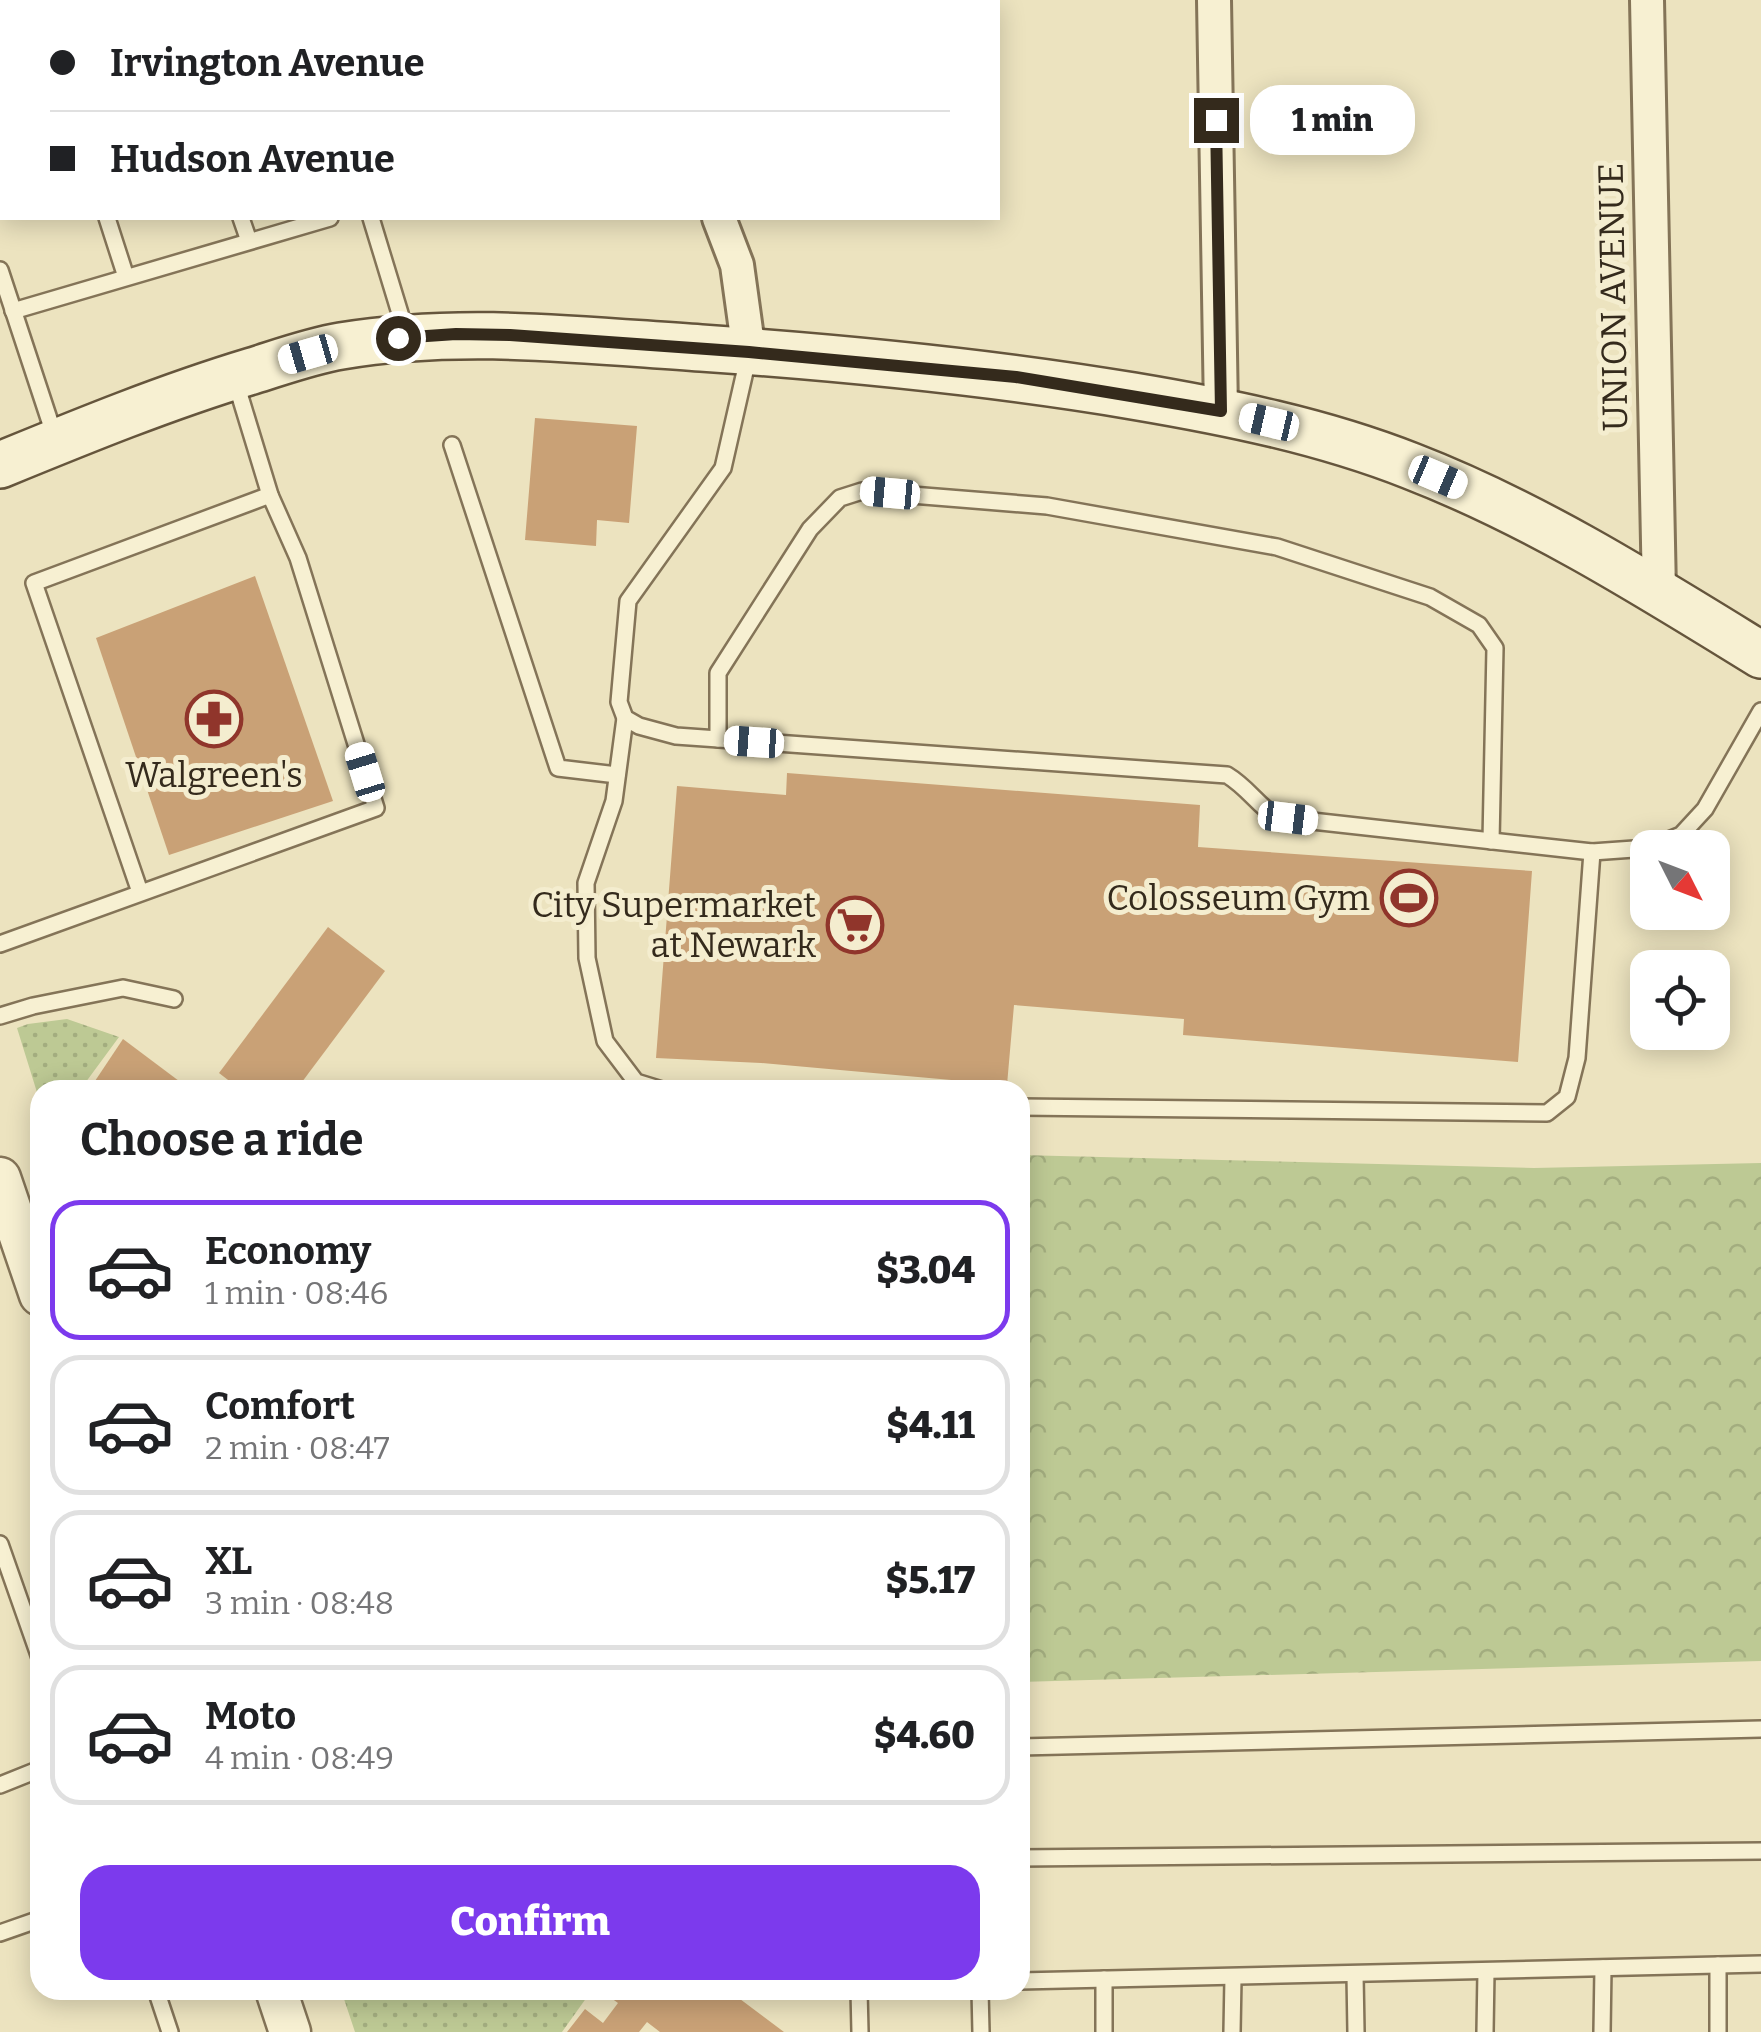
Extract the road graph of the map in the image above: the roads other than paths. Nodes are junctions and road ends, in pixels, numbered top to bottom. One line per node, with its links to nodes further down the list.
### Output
1 (1214, 0): 15 (street)
2 (1647, 0): 20 (street, UNION AVENUE)
3 (108, 220): 10 (lane)
4 (242, 220): 8 (lane)
5 (323, 220): 8 (lane)
6 (371, 220): 12 (lane)
7 (720, 220): 13 (street)
8 (249, 241): 10 (lane)
9 (0, 270): 11 (lane)
10 (126, 277): 11 (lane)
11 (14, 311): 16 (lane)
12 (407, 337): 13 (main road); 14 (main road)
13 (749, 352): 15 (main road); 23 (lane)
14 (234, 376): 16 (main road); 19 (lane)
15 (1221, 411): 20 (main road)
16 (57, 441): 18 (main road)
17 (452, 444): 25 (lane)
18 (0, 464)
19 (270, 496): 30 (lane); 30 (lane)
20 (1659, 592): 21 (main road)
21 (1761, 656)
22 (1761, 711): 26 (lane)
23 (624, 718): 24 (lane); 25 (lane)
24 (718, 739): 27 (lane); 27 (lane)
25 (617, 775): 34 (lane)
26 (1687, 830)
27 (1491, 840): 29 (lane)
28 (1630, 849): 29 (lane)
29 (1592, 852): 35 (lane)
30 (140, 892): 31 (lane)
31 (0, 944)
32 (174, 1000): 33 (lane)
33 (0, 1016)
34 (635, 1080)
35 (1030, 1108)
36 (0, 1178): 37 (street)
37 (30, 1266)
38 (0, 1544): 39 (lane)
39 (30, 1630)
40 (1761, 1729): 41 (lane)
41 (1030, 1747)
42 (30, 1773): 43 (lane)
43 (0, 1785)
44 (1761, 1852): 45 (lane)
45 (1030, 1858)
46 (30, 1922): 47 (lane)
47 (0, 1933)
48 (1761, 1964): 49 (lane)
49 (1718, 1965): 50 (lane); 69 (lane)
50 (1604, 1968): 51 (lane); 68 (lane)
51 (1486, 1972): 52 (lane); 67 (lane)
52 (1355, 1974): 53 (lane); 66 (lane)
53 (1234, 1978): 54 (lane); 65 (lane)
54 (1104, 1979): 55 (lane); 64 (lane)
55 (1030, 1981)
56 (159, 2000): 60 (lane)
57 (279, 2000): 61 (street)
58 (859, 2000): 62 (lane)
59 (980, 2000): 63 (lane)
60 (170, 2032)
61 (290, 2032)
62 (860, 2032)
63 (981, 2032)
64 (1104, 2032)
65 (1232, 2032)
66 (1356, 2032)
67 (1485, 2032)
68 (1602, 2032)
69 (1718, 2032)

